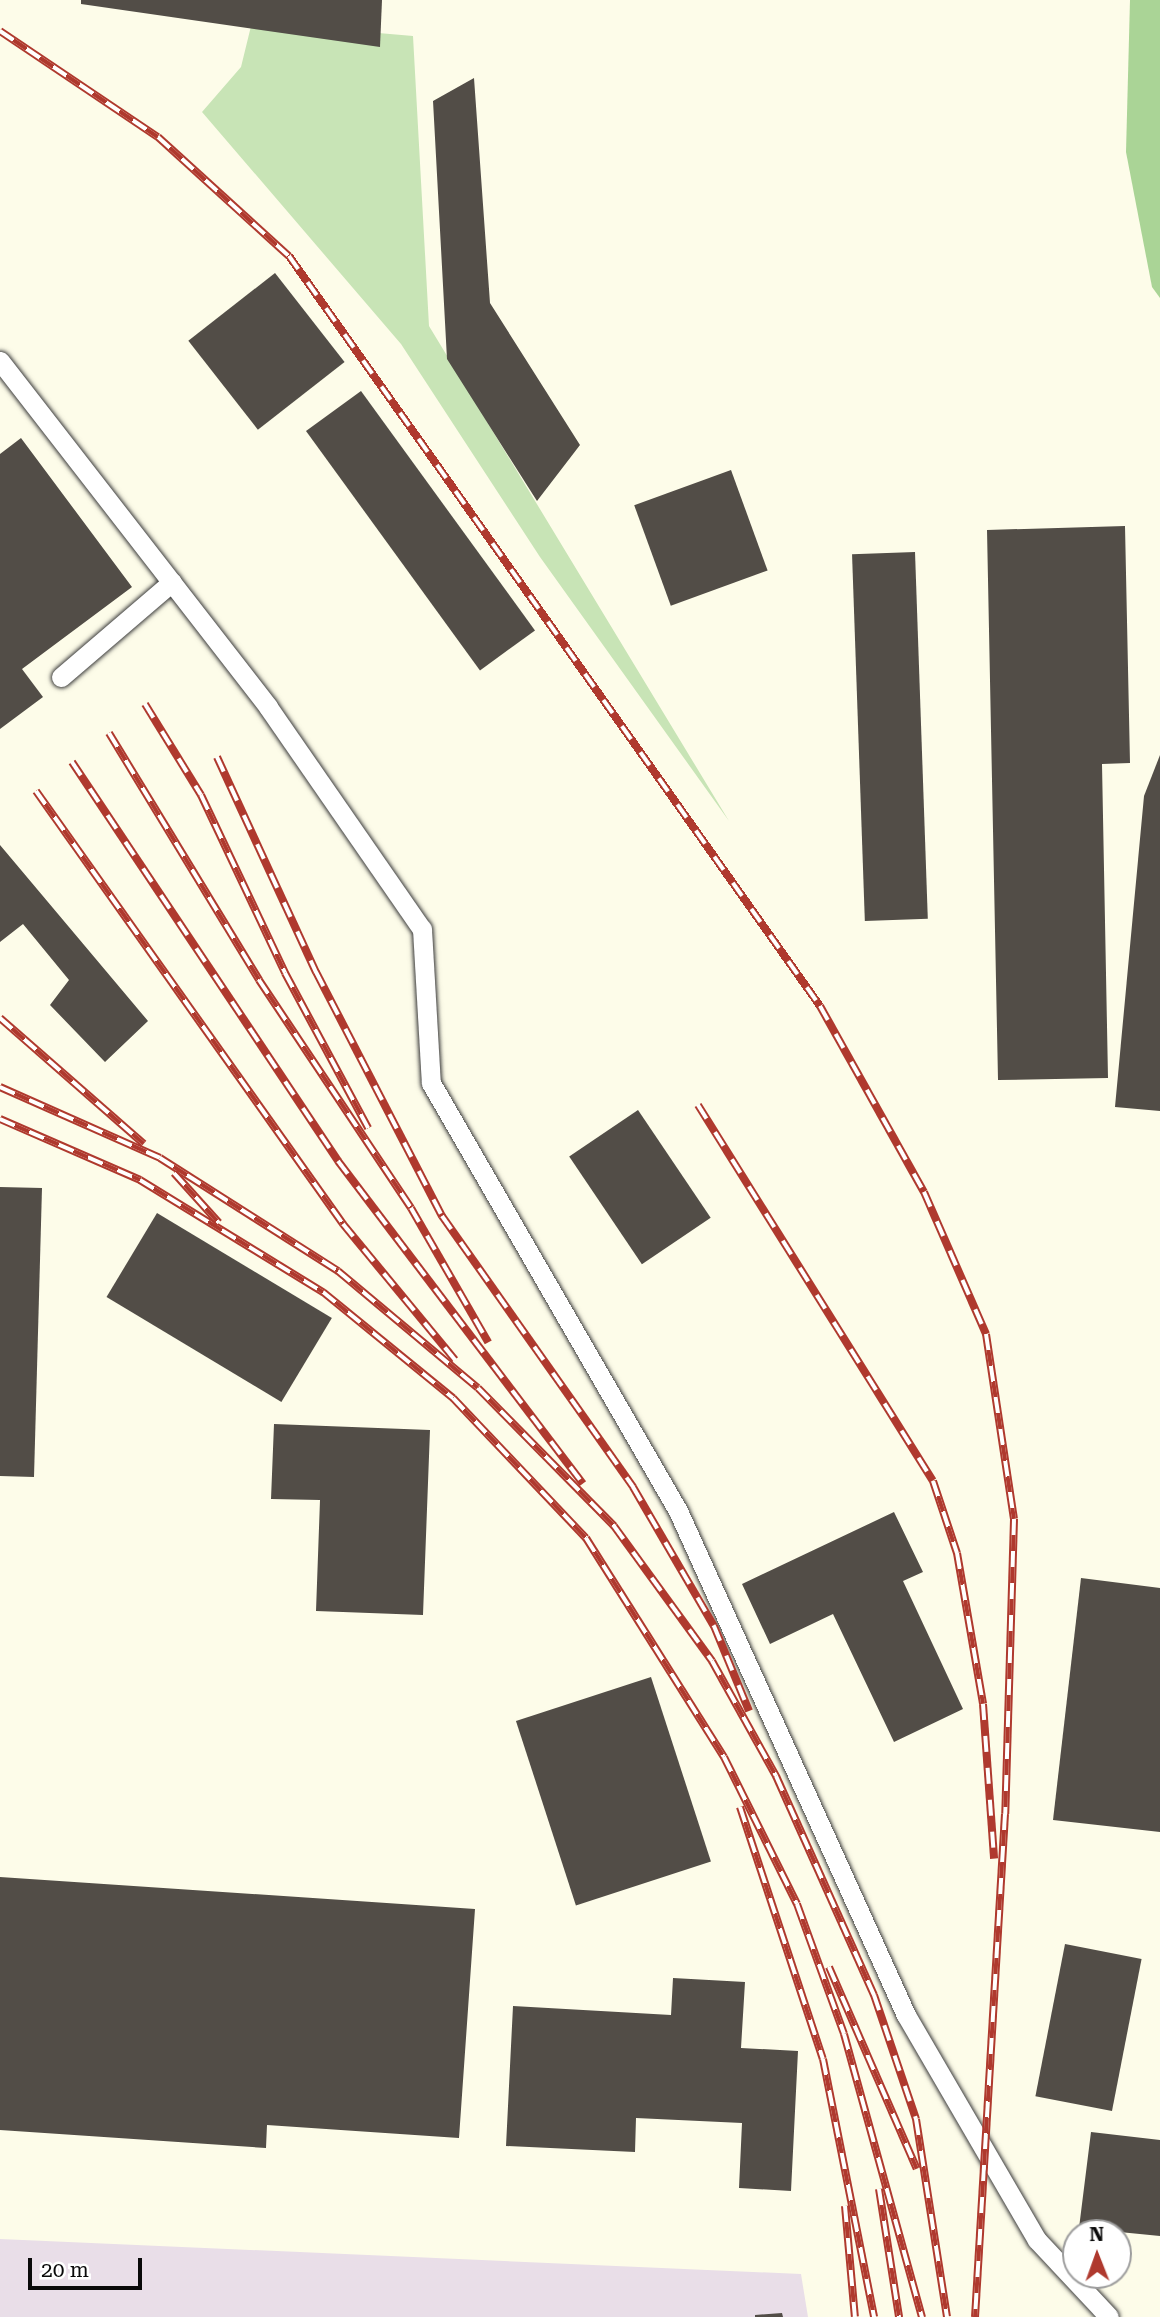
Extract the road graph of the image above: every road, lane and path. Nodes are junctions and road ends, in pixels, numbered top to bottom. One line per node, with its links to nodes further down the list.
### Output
1 (0, 361): 2 (lane)
2 (172, 582): 3 (lane); 4 (lane)
3 (61, 677)
4 (1109, 2317)

